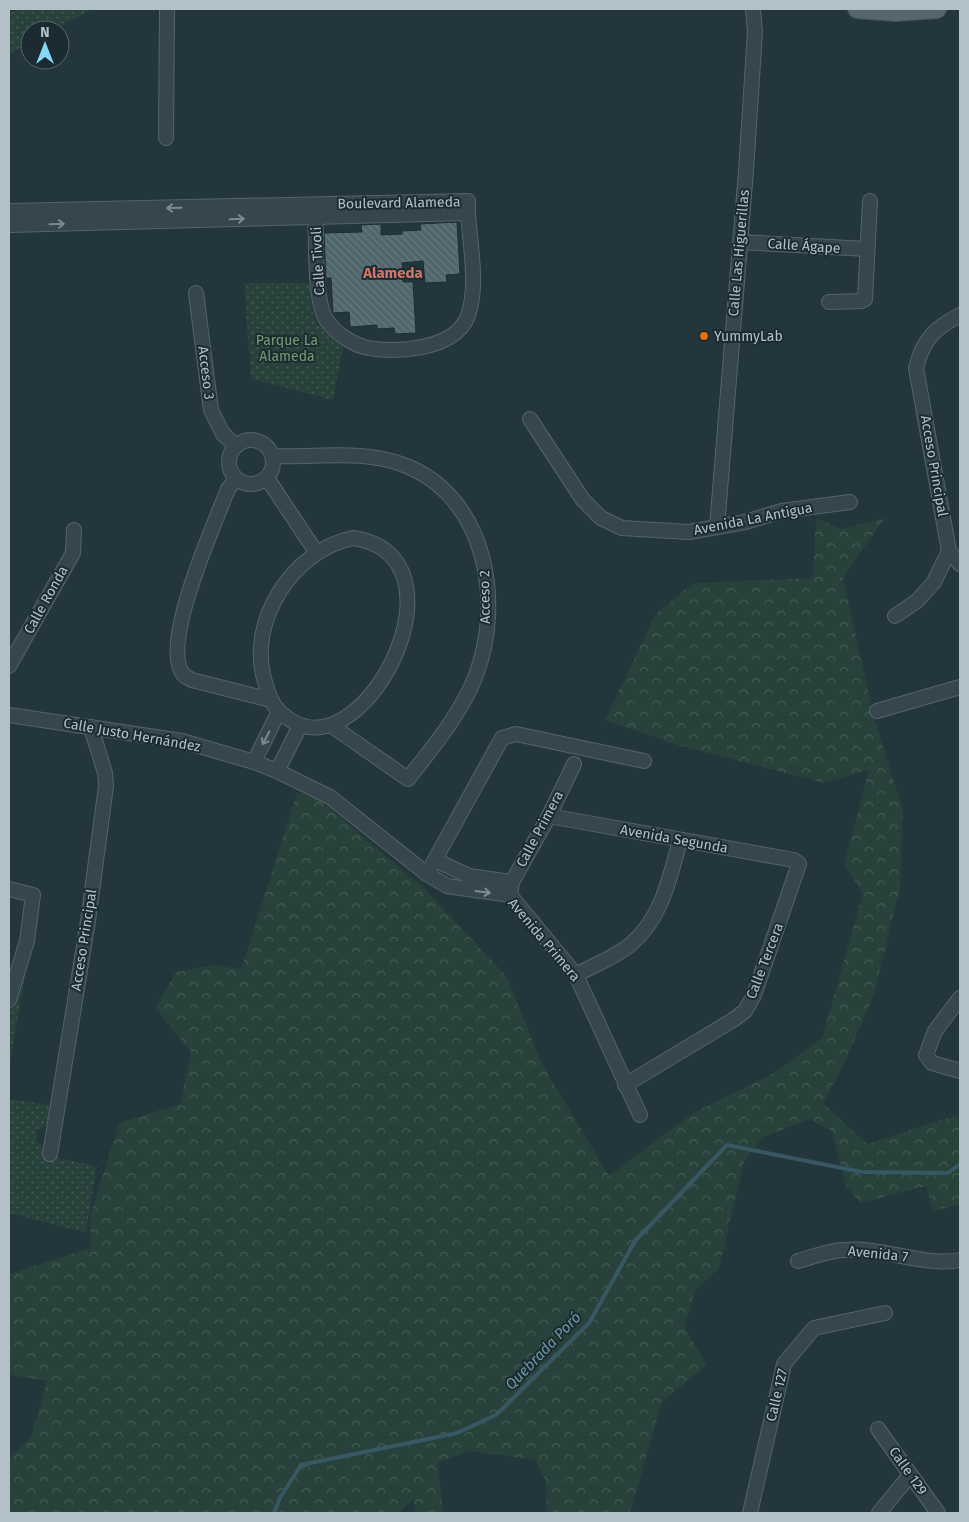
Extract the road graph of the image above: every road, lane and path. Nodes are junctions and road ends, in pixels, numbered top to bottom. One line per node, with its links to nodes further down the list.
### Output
1 (167, 9): 5 (street)
2 (753, 9): 12 (street, Calle Las Higuerillas)
3 (857, 9): 4 (main road)
4 (937, 9)
5 (166, 138)
6 (870, 201): 13 (street)
7 (9, 211): 10 (street, Boulevard Alameda)
8 (315, 211): 9 (street, Boulevard Alameda); 9 (street, Calle Tivoli); 10 (street, Boulevard Alameda)
9 (468, 213)
10 (82, 216): 11 (street, Boulevard Alameda, one-way to 10)
11 (9, 225)
12 (740, 242): 13 (street, Calle Ágape); 23 (street, Calle Las Higuerillas)
13 (867, 249): 15 (street)
14 (196, 293): 18 (street, Acceso 3)
15 (829, 302)
16 (960, 315): 25 (street, Acceso Principal)
17 (530, 420): 23 (street, Avenida La Antigua)
18 (236, 446): 19 (street); 21 (street)
19 (273, 456): 20 (street); 36 (street, Acceso 2)
20 (267, 478): 21 (street); 26 (street)
21 (236, 479): 31 (street)
22 (850, 502): 23 (street, Avenida La Antigua)
23 (717, 527)
24 (74, 530): 29 (street, Calle Ronda)
25 (954, 550): 27 (street); 28 (street)
26 (316, 552): 31 (street); 36 (street)
27 (960, 564)
28 (896, 616)
29 (9, 666)
30 (960, 687): 32 (street)
31 (271, 700): 33 (street)
32 (877, 711)
33 (278, 713): 35 (street); 39 (street, one-way to 39)
34 (9, 715): 37 (street, Calle Justo Hernández)
35 (300, 726): 36 (street); 41 (street)
36 (332, 726)
37 (91, 727): 39 (street, Calle Justo Hernández); 55 (street, Acceso Principal)
38 (644, 761): 44 (street)
39 (254, 762): 41 (street, Calle Justo Hernández)
40 (574, 764): 42 (street, Calle Primera)
41 (278, 771): 46 (street, Calle Justo Hernández)
42 (549, 816): 43 (street, Avenida Segunda); 48 (street, Calle Primera)
43 (680, 840): 45 (street, Avenida Segunda); 49 (street)
44 (434, 860): 46 (street); 48 (street, Avenida Primera)
45 (798, 862): 53 (street, Calle Tercera)
46 (428, 874): 48 (street, Avenida Primera, one-way to 48)
47 (9, 889): 51 (street)
48 (511, 889): 49 (street, Avenida Primera)
49 (576, 974): 53 (street, Avenida Primera)
50 (960, 998): 52 (street)
51 (9, 1000)
52 (960, 1071)
53 (625, 1085): 54 (street, Avenida Primera)
54 (640, 1115)
55 (50, 1154)
56 (960, 1260): 57 (street, Avenida 7)
57 (798, 1261)
58 (885, 1313): 61 (street, Calle 127)
59 (878, 1429): 60 (street, Calle 129)
60 (910, 1475): 62 (street); 63 (street, Calle 129)
61 (750, 1513)
62 (879, 1513)
63 (938, 1513)

